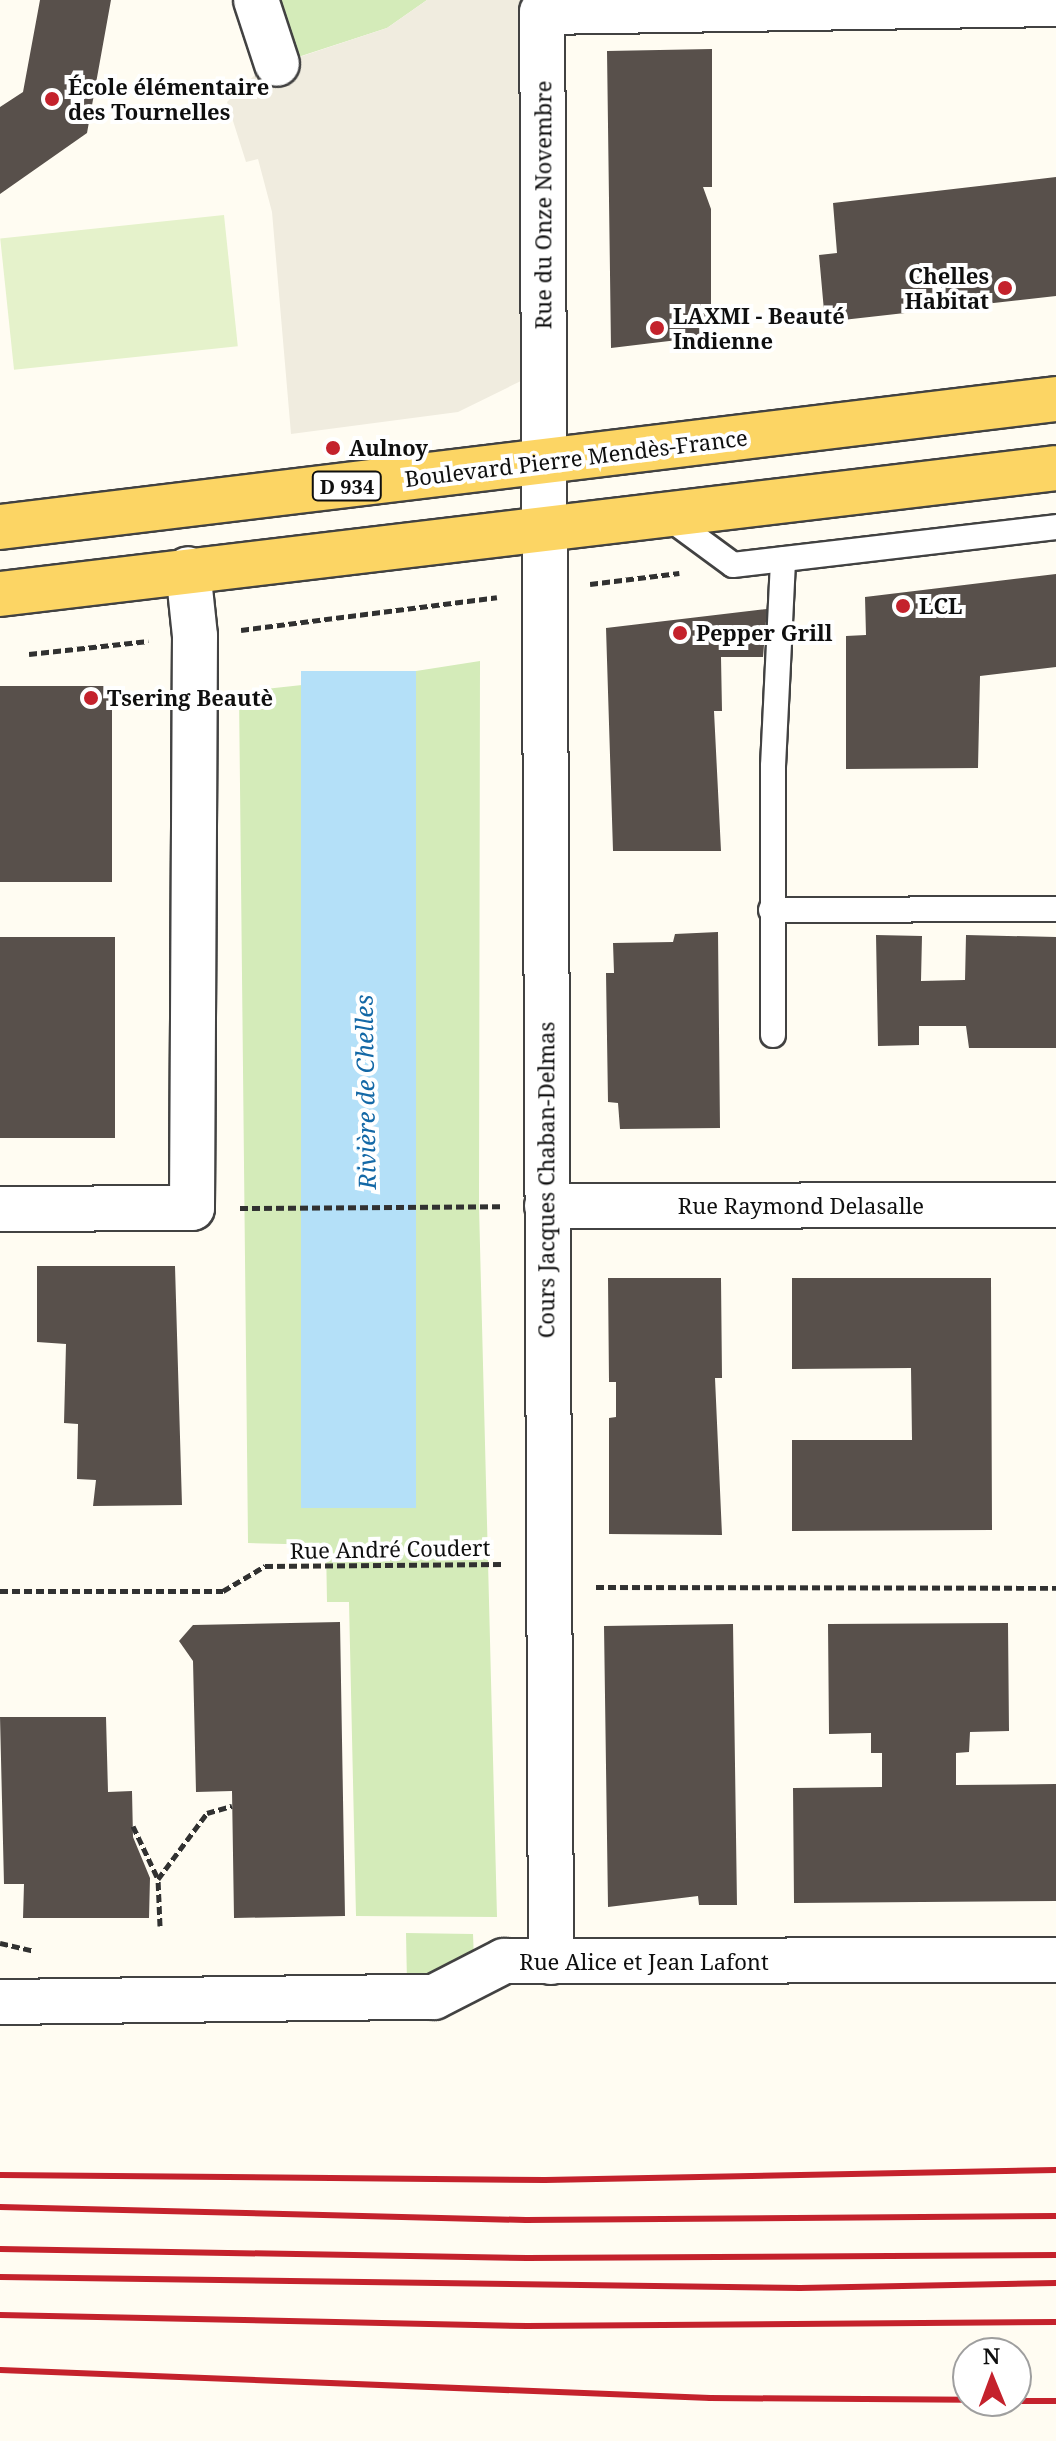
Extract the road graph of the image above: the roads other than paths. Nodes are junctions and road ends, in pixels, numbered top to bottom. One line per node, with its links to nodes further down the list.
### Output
1 (256, 0): 3 (street)
2 (1056, 4): 4 (street, Rue du Onze Novembre)
3 (277, 64)
4 (543, 399): 6 (street, Cours Jacques Chaban-Delmas)
5 (1056, 399): 6 (main road, Boulevard Pierre Mendès-France / D 934)
6 (544, 462): 9 (main road, Boulevard Pierre Mendès-France / D 934); 11 (street, Cours Jacques Chaban-Delmas)
7 (1056, 468): 8 (main road)
8 (665, 515): 11 (main road); 12 (lane)
9 (0, 527)
10 (1056, 527): 12 (lane)
11 (546, 528): 13 (main road); 19 (street, Cours Jacques Chaban-Delmas)
12 (783, 559): 16 (lane)
13 (188, 569): 14 (main road); 20 (street)
14 (0, 594)
15 (1056, 909): 16 (lane)
16 (771, 910): 17 (lane)
17 (773, 1035)
18 (1056, 1205): 19 (street, Rue Raymond Delasalle)
19 (547, 1206): 22 (street, Cours Jacques Chaban-Delmas)
20 (0, 1209)
21 (1056, 1960): 22 (street, Rue Alice et Jean Lafont)
22 (551, 1962): 23 (street, Rue Alice et Jean Lafont)
23 (0, 2002)

